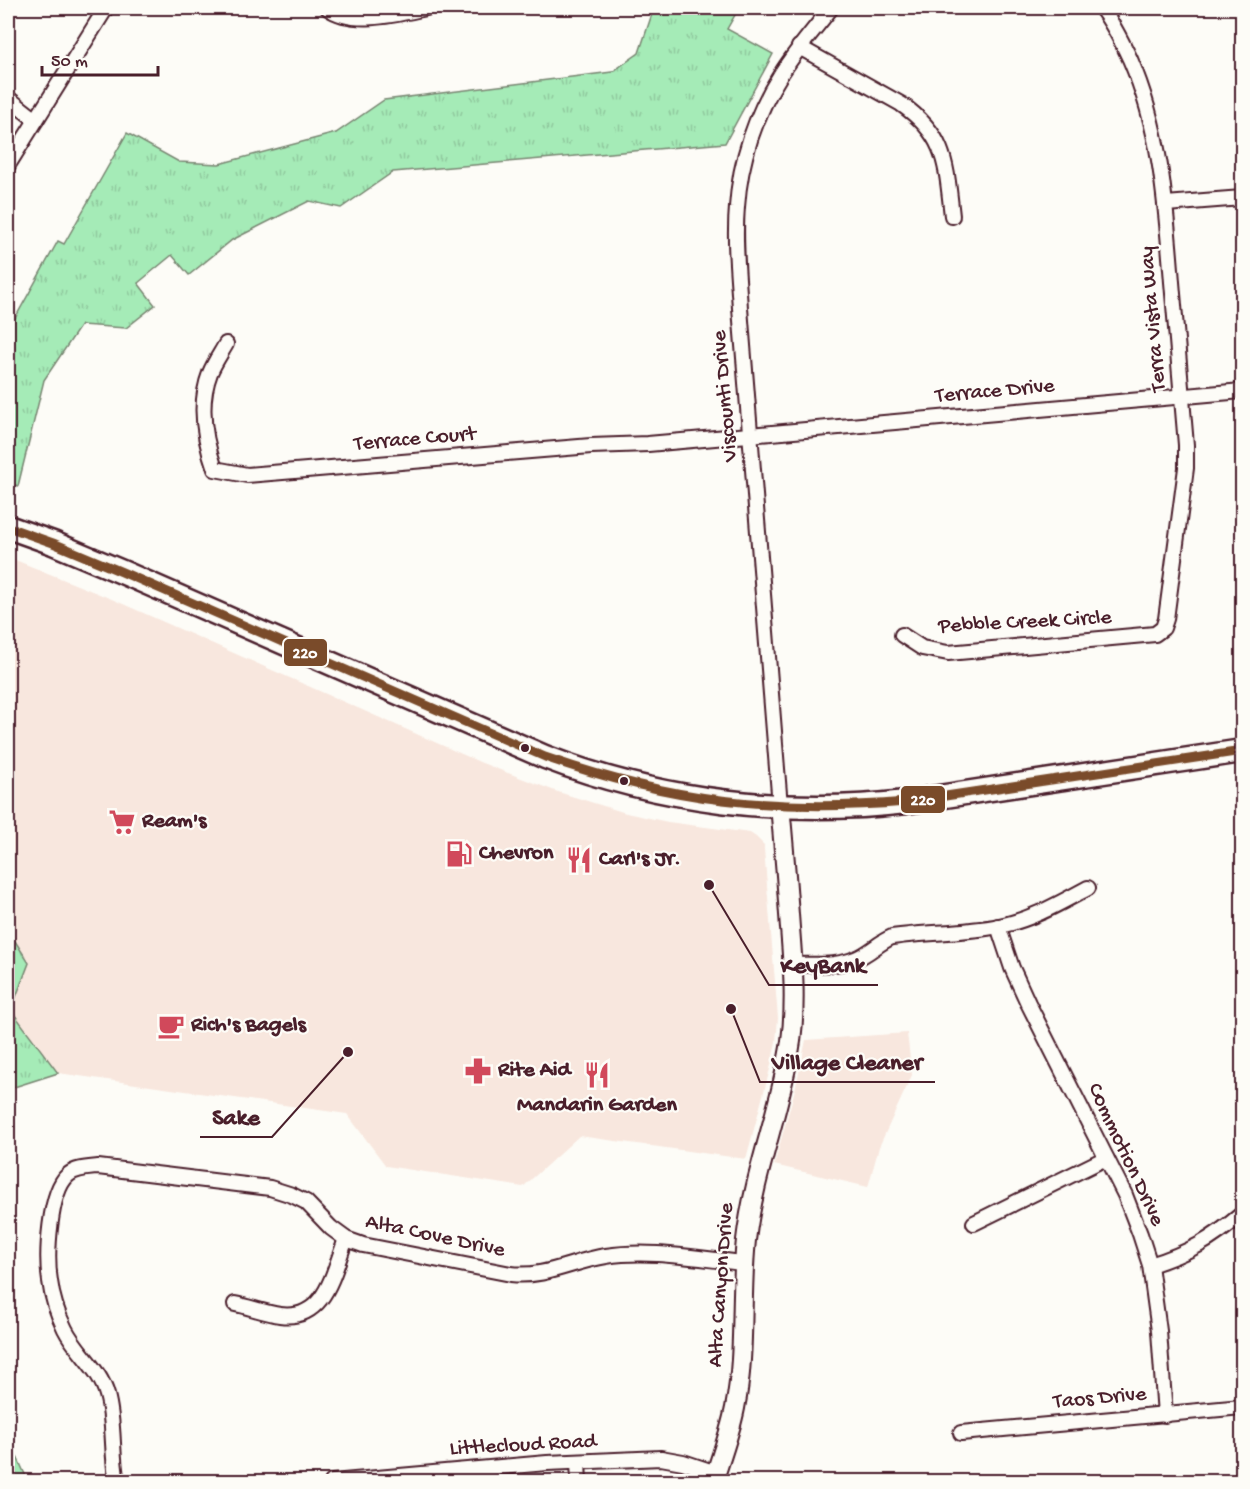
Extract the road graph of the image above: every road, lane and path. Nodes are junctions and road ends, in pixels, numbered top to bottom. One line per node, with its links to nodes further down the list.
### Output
1 (106, 8): 8 (street)
2 (328, 8): 3 (street)
3 (426, 8)
4 (831, 8): 6 (street, Viscounti Drive)
5 (1101, 8): 11 (street, Terra Vista Way)
6 (799, 47): 12 (street); 16 (street, Viscounti Drive)
7 (8, 98): 8 (street)
8 (36, 120): 9 (street)
9 (8, 165)
10 (1242, 198): 11 (street)
11 (1166, 204): 15 (street, Terra Vista Way)
12 (952, 216)
13 (226, 344): 16 (street, Terrace Court)
14 (1242, 391): 15 (street, Terrace Drive)
15 (1182, 397): 16 (street, Terrace Drive); 18 (street, Terra Vista Way)
16 (750, 435): 21 (street, Viscounti Drive)
17 (8, 527): 21 (main road)
18 (1155, 634): 19 (street, Pebble Creek Circle)
19 (902, 635)
20 (1242, 751): 21 (main road)
21 (780, 806): 24 (street, Alta Canyon Drive)
22 (1089, 888): 23 (street)
23 (999, 926): 24 (street); 25 (street, Commotion Drive)
24 (793, 965): 29 (street, Alta Canyon Drive)
25 (1106, 1158): 27 (street); 30 (street, Commotion Drive)
26 (1242, 1214): 30 (street)
27 (974, 1223)
28 (346, 1239): 29 (street, Alta Cove Drive); 31 (street); 38 (street, Alta Cove Drive)
29 (744, 1263): 36 (street, Alta Canyon Drive)
30 (1150, 1265): 33 (street, Commotion Drive)
31 (235, 1304)
32 (1242, 1407): 33 (street, Taos Drive)
33 (1165, 1415): 34 (street, Taos Drive)
34 (961, 1433)
35 (578, 1462): 36 (street, Littlecloud Road); 37 (street, Littlecloud Road); 40 (street)
36 (714, 1477)
37 (362, 1480): 39 (street, Littlecloud Road)
38 (117, 1482)
39 (332, 1482)
40 (579, 1482)

